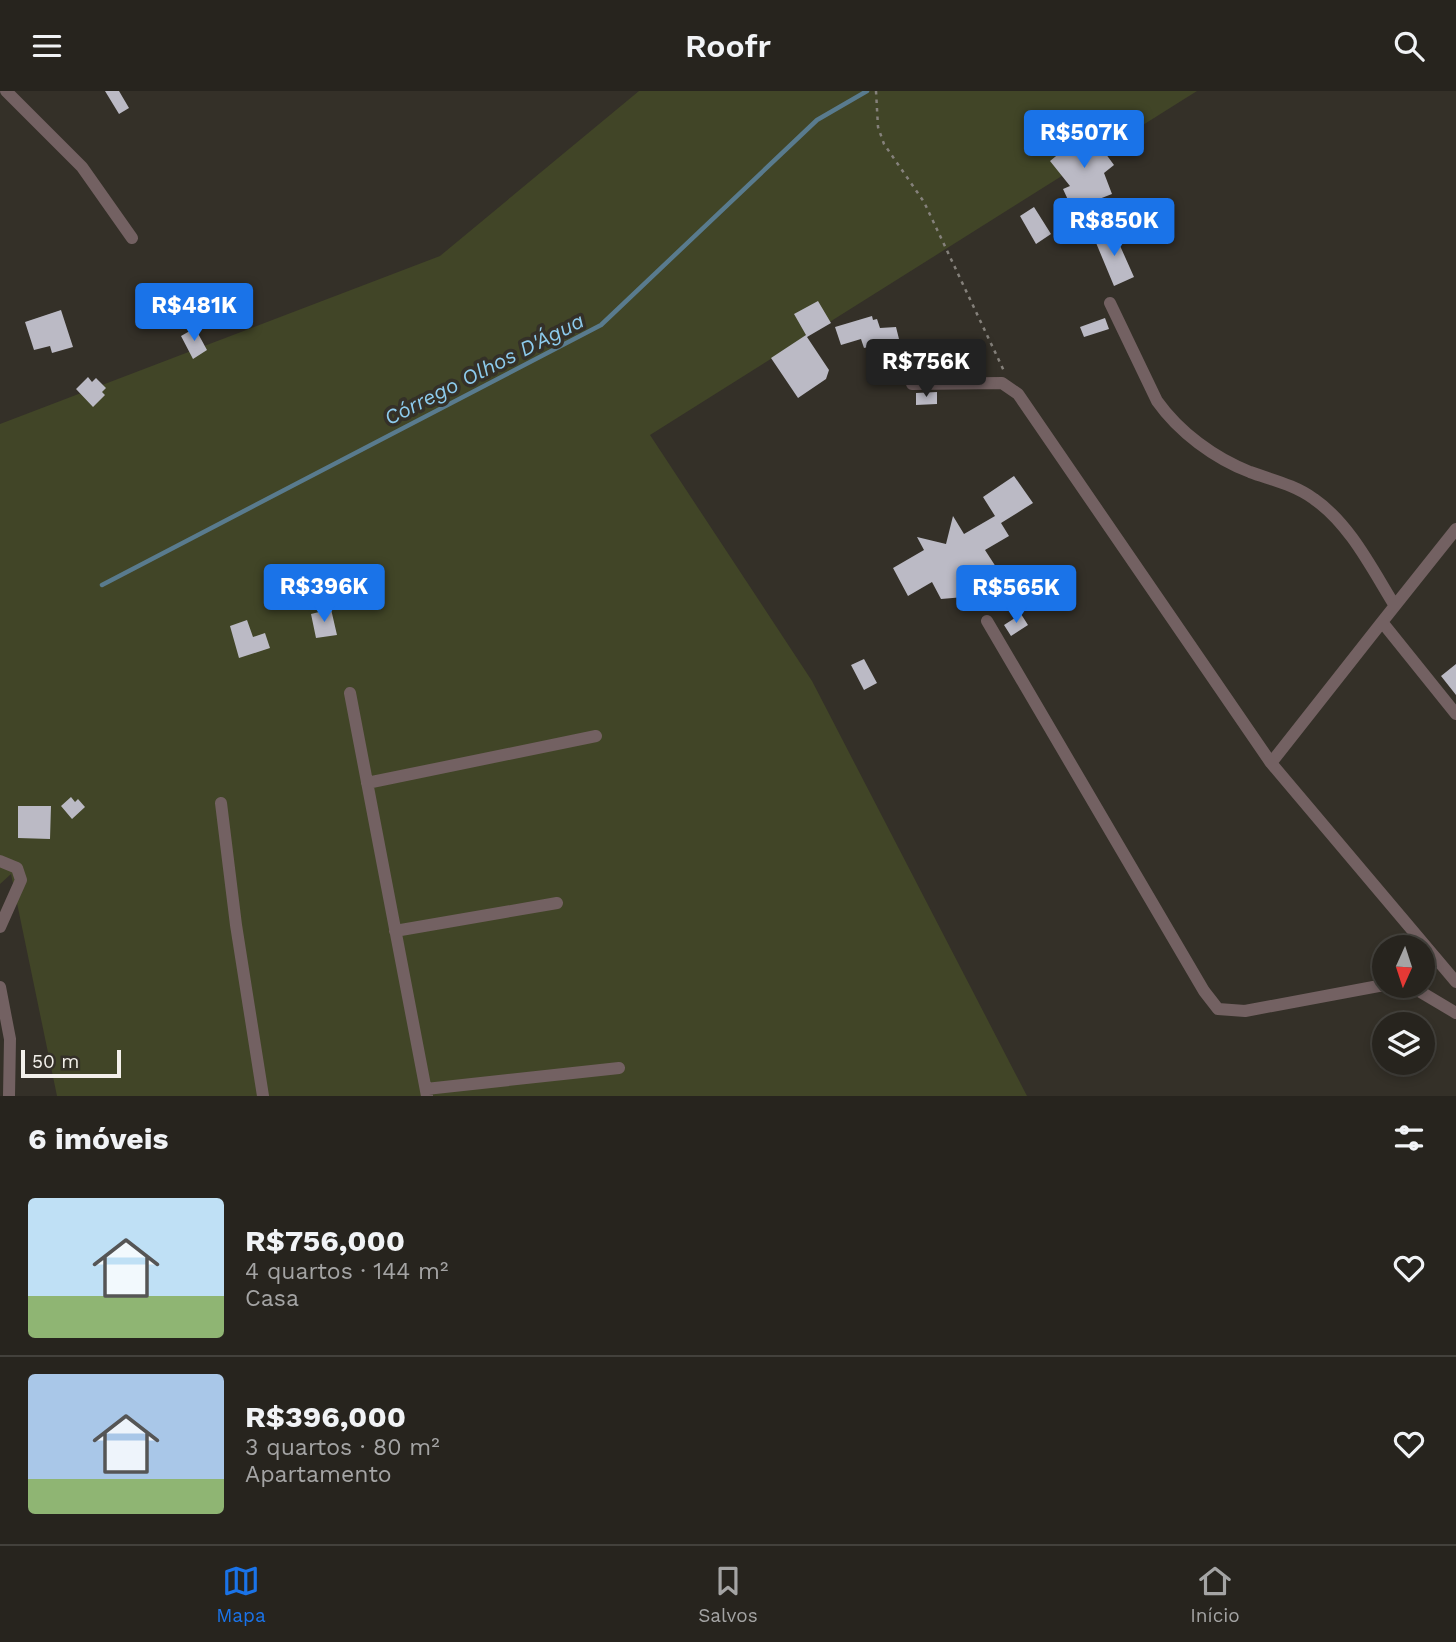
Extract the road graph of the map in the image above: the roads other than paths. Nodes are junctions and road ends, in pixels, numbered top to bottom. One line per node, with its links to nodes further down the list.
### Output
1 (6, 91): 2 (street)
2 (132, 238)
3 (1110, 303): 6 (street)
4 (912, 384): 12 (street)
5 (1456, 529): 6 (street)
6 (1395, 606): 8 (street)
7 (987, 621): 21 (street)
8 (1382, 622): 10 (street); 12 (street)
9 (350, 692): 13 (street)
10 (1456, 713)
11 (596, 736): 13 (street)
12 (1271, 763): 19 (street)
13 (367, 783): 18 (street)
14 (221, 803): 27 (street)
15 (0, 861): 17 (street)
16 (557, 903): 18 (street)
17 (0, 927)
18 (395, 931): 25 (street)
19 (1456, 982)
20 (0, 987): 26 (street)
21 (1372, 987)
22 (1431, 998): 23 (street)
23 (1456, 1013)
24 (619, 1068): 25 (street)
25 (426, 1093)
26 (9, 1096)
27 (263, 1096)

